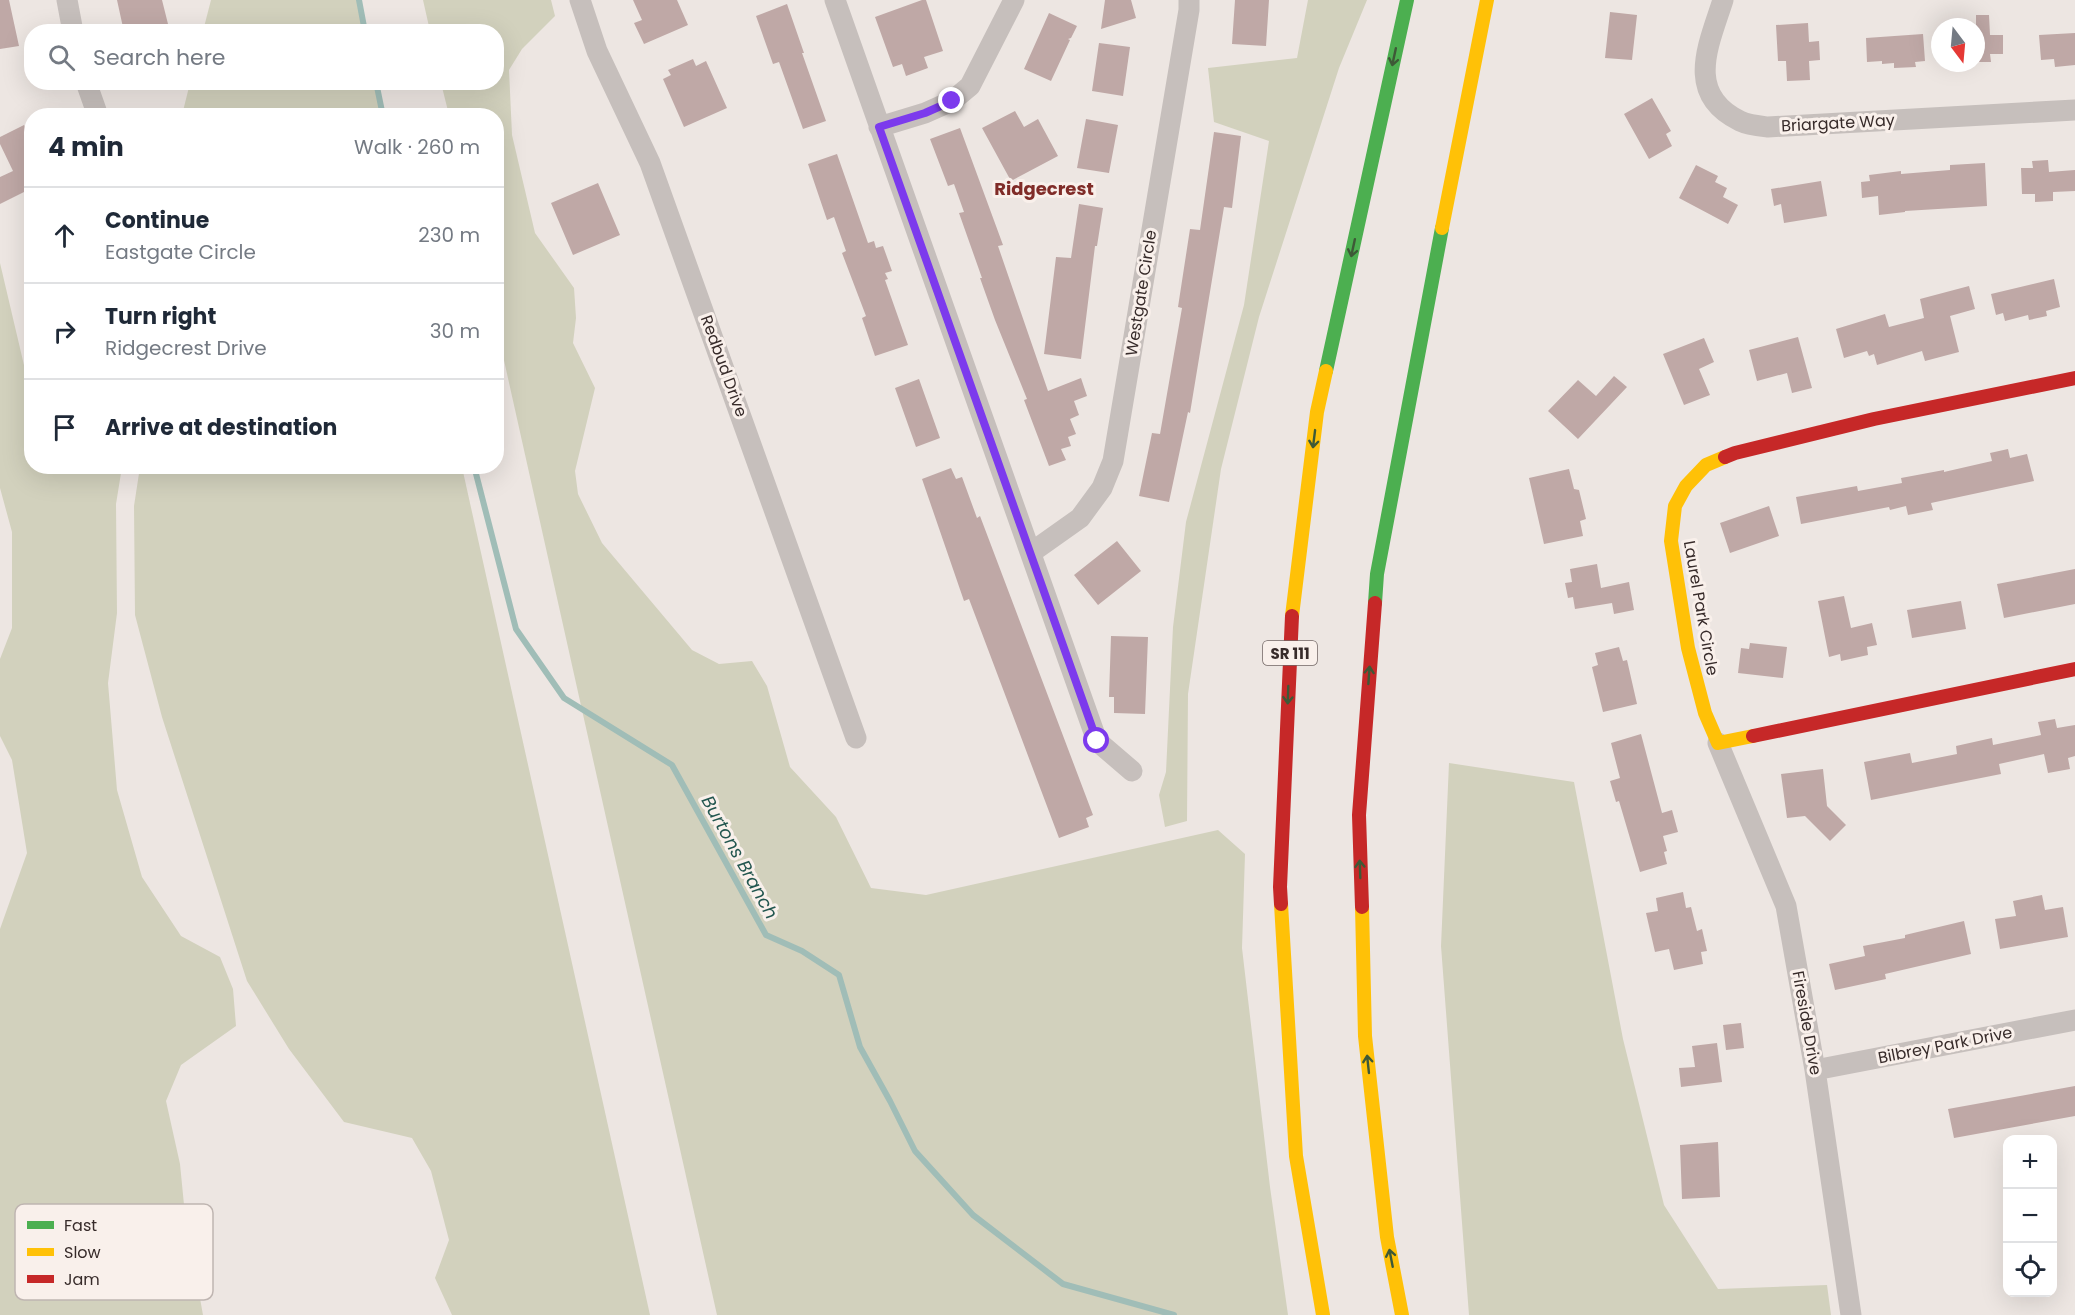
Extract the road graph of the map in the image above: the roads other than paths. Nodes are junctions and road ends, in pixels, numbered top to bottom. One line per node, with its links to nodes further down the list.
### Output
1 (67, 0): 9 (street)
2 (580, 0): 17 (street, Redbud Drive)
3 (835, 0): 13 (street)
4 (1014, 0): 13 (street)
5 (1189, 0): 15 (street, Westgate Circle)
6 (1407, 0): 22 (main road, SR 111, one-way to 22)
7 (1487, 0): 23 (main road, one-way to 7)
8 (1723, 0): 12 (street, Briargate Way)
9 (72, 24)
10 (89, 90): 11 (street)
11 (95, 108)
12 (2075, 110)
13 (879, 127): 15 (street)
14 (2075, 378): 18 (main road, Laurel Park Circle)
15 (1032, 552): 19 (street)
16 (2075, 669): 18 (main road)
17 (856, 738)
18 (1718, 743): 21 (street, Fireside Drive)
19 (1132, 771)
20 (2075, 1020): 21 (street, Bilbrey Park Drive)
21 (1815, 1070): 24 (street, Fireside Drive)
22 (1323, 1315)
23 (1402, 1315)
24 (1851, 1315)

